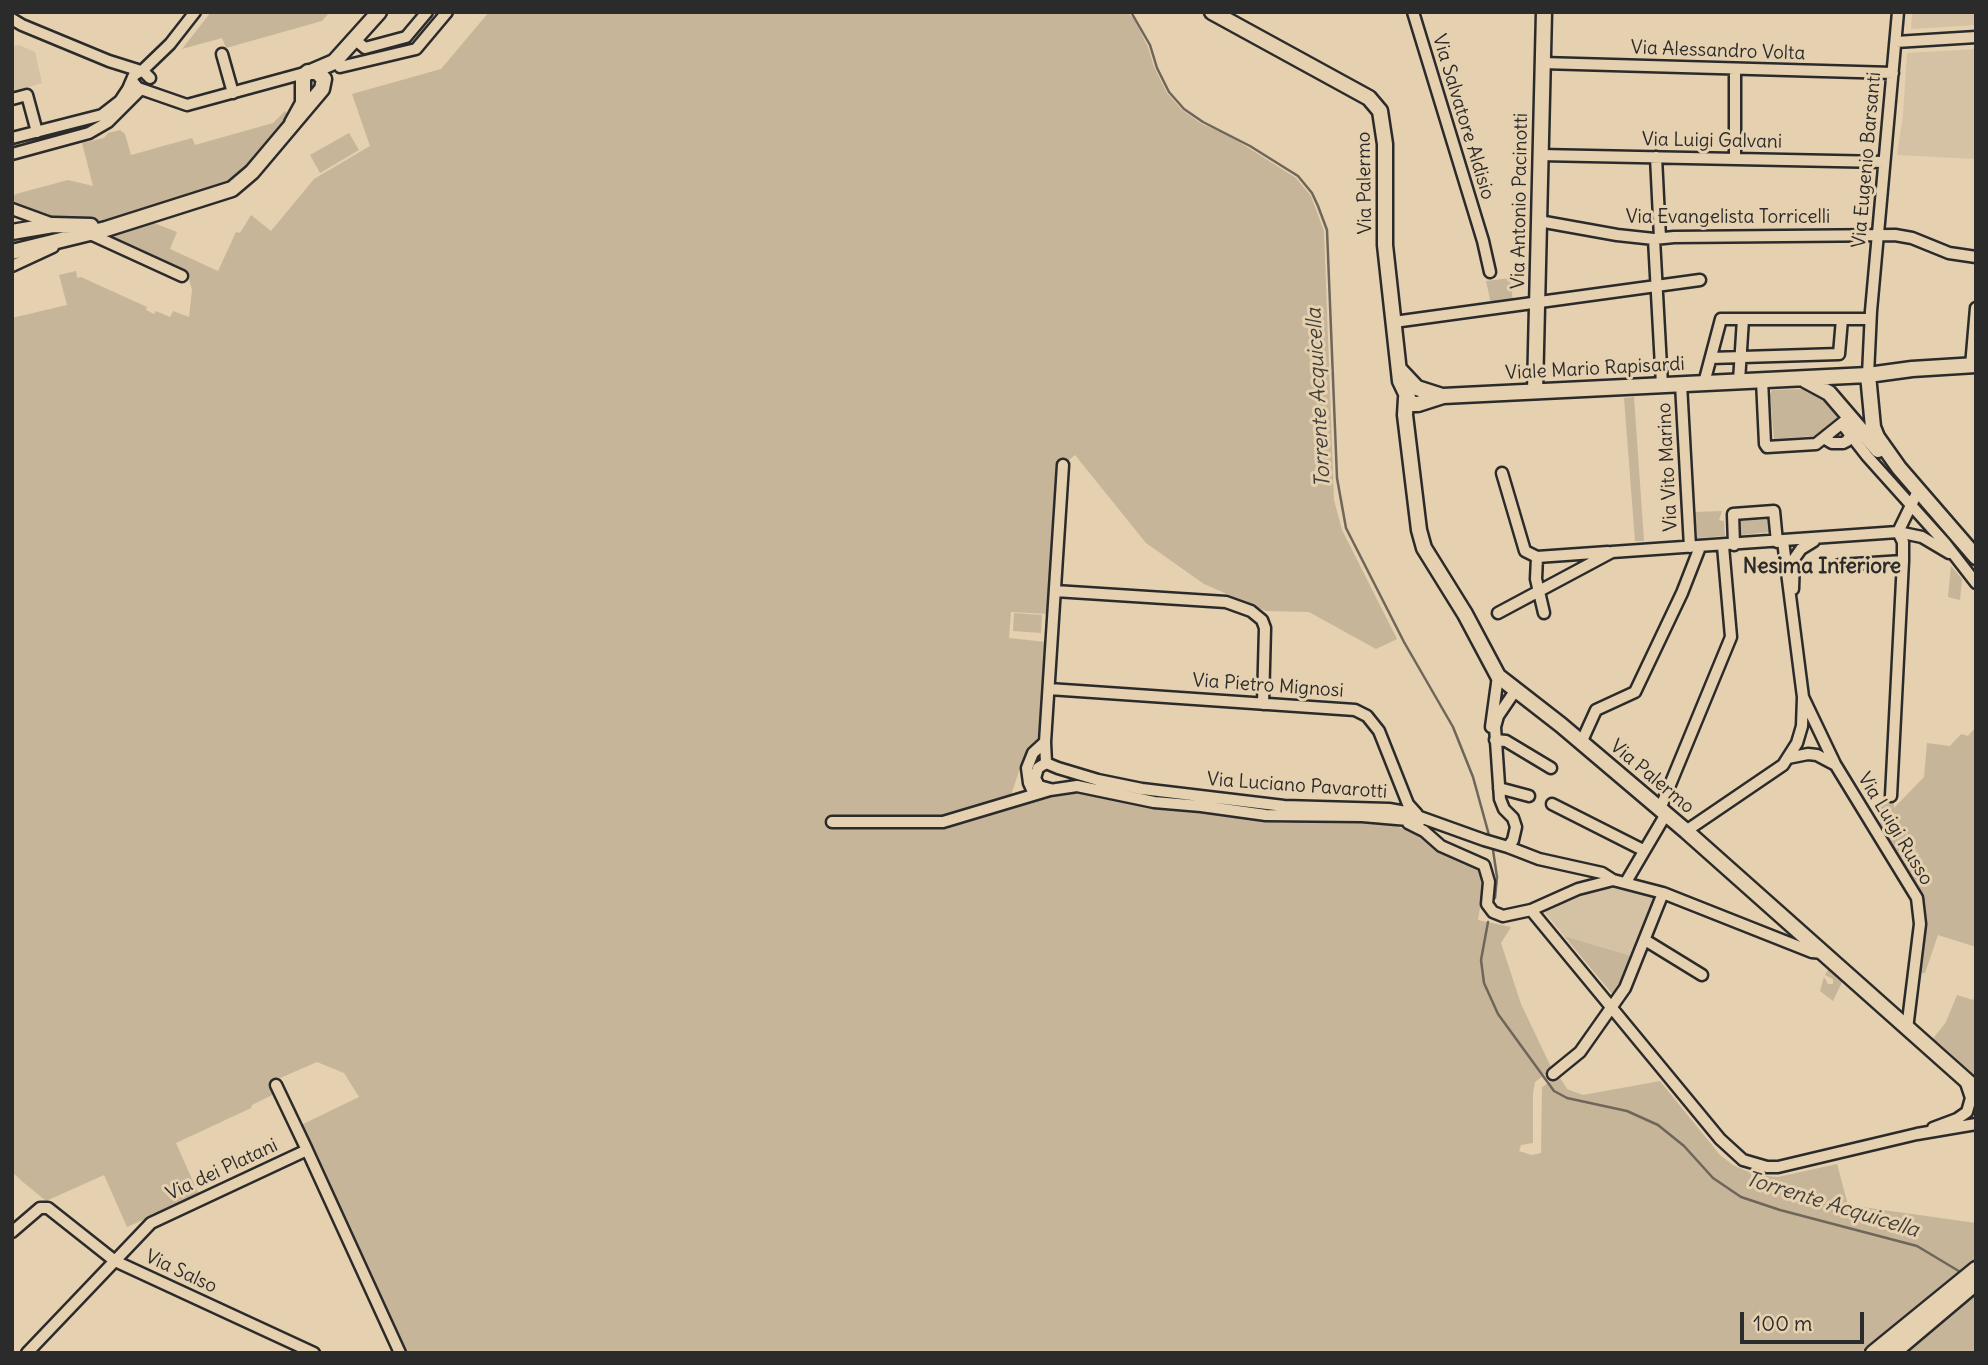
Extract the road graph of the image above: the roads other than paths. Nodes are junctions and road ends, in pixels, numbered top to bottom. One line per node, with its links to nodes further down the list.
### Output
1 (195, 12): 27 (street)
2 (379, 12): 12 (main road)
3 (427, 12): 13 (street)
4 (447, 12): 18 (street)
5 (1212, 12): 9 (main road, Via Palermo)
6 (1412, 12): 55 (street, Via Salvatore Aldisio)
7 (1544, 12): 22 (main road, Via Antonio Pacinotti)
8 (1898, 12): 17 (street, Via Eugenio Barsanti)
9 (1230, 17): 64 (main road, Via Palermo)
10 (12, 19): 11 (street)
11 (17, 25): 21 (street)
12 (368, 26): 16 (main road); 25 (main road)
13 (405, 37): 15 (street); 18 (street)
14 (1976, 37): 17 (street)
15 (386, 42): 16 (street); 20 (street)
16 (359, 43): 23 (main road)
17 (1896, 43): 26 (street, Via Eugenio Barsanti)
18 (416, 49): 20 (street)
19 (222, 54): 33 (street)
20 (390, 56): 23 (street)
21 (109, 61): 27 (street); 28 (street)
22 (1542, 63): 24 (street, Via Alessandro Volta); 40 (main road, Via Antonio Pacinotti)
23 (340, 67): 32 (main road)
24 (1735, 69): 26 (street, Via Alessandro Volta); 42 (street)
25 (311, 71): 29 (street); 30 (main road); 32 (main road)
26 (1893, 73): 43 (street, Via Eugenio Barsanti)
27 (146, 75): 28 (street); 31 (street); 35 (street)
28 (132, 81): 31 (street); 37 (street)
29 (275, 82): 30 (street); 33 (street)
30 (303, 88): 32 (main road); 36 (main road)
31 (142, 89): 35 (street); 39 (street)
32 (321, 90): 36 (main road)
33 (233, 93): 35 (street)
34 (12, 99): 37 (street)
35 (202, 102)
36 (292, 123): 47 (main road)
37 (37, 132): 38 (street)
38 (12, 138)
39 (12, 154)
40 (1540, 155): 41 (street, Via Luigi Galvani); 46 (main road, Via Antonio Pacinotti)
41 (1656, 157): 42 (street, Via Luigi Galvani); 51 (street)
42 (1735, 159): 43 (street, Via Luigi Galvani)
43 (1884, 162): 50 (street, Via Eugenio Barsanti)
44 (12, 209): 45 (street)
45 (23, 214): 48 (street); 49 (street)
46 (1539, 221): 51 (street, Via Evangelista Torricelli); 59 (main road, Via Antonio Pacinotti)
47 (95, 229): 49 (main road); 56 (street)
48 (20, 230): 49 (main road)
49 (63, 232): 52 (main road); 54 (street)
50 (1877, 235): 51 (street, Via Evangelista Torricelli); 53 (street, Via Evangelista Torricelli); 61 (street, Via Eugenio Barsanti)
51 (1657, 239): 58 (street)
52 (12, 252)
53 (1976, 257)
54 (12, 266)
55 (1490, 272)
56 (182, 276)
57 (1700, 280): 58 (street)
58 (1656, 285): 59 (street); 74 (street)
59 (1536, 303): 64 (street); 75 (main road, Via Antonio Pacinotti)
60 (1976, 308): 67 (street)
61 (1870, 315): 63 (street); 68 (street, Via Eugenio Barsanti)
62 (1743, 319): 63 (street); 65 (street); 66 (street)
63 (1842, 319): 65 (street)
64 (1394, 322): 76 (main road, Via Palermo)
65 (1740, 357): 66 (street); 71 (street)
66 (1711, 358): 72 (street)
67 (1974, 366): 68 (main road, Viale Mario Rapisardi)
68 (1868, 374): 69 (main road, Viale Mario Rapisardi); 81 (main road)
69 (1840, 376): 70 (main road, Viale Mario Rapisardi); 77 (main road)
70 (1801, 378): 71 (main road, Viale Mario Rapisardi); 77 (main road)
71 (1750, 380): 72 (main road, Viale Mario Rapisardi); 79 (street)
72 (1704, 383): 73 (main road, Viale Mario Rapisardi)
73 (1681, 384): 74 (main road, Viale Mario Rapisardi); 89 (street, Via Vito Marino)
74 (1662, 385): 75 (main road, Viale Mario Rapisardi)
75 (1535, 391): 76 (main road, Viale Mario Rapisardi)
76 (1415, 396): 102 (main road, Via Palermo)
77 (1845, 417): 78 (street); 79 (street); 81 (main road)
78 (1851, 434): 79 (street); 84 (street)
79 (1827, 435)
80 (1063, 465): 97 (street)
81 (1899, 468): 83 (main road)
82 (1502, 472): 92 (street)
83 (1918, 491): 84 (street); 93 (main road)
84 (1910, 506): 85 (street); 91 (street)
85 (1898, 532): 86 (street); 91 (street); 94 (street)
86 (1820, 539): 87 (street); 99 (street)
87 (1780, 542): 88 (street); 88 (street); 99 (street)
88 (1729, 545): 89 (street); 121 (street)
89 (1695, 547): 90 (street); 109 (street)
90 (1612, 552): 92 (street); 98 (street)
91 (1952, 555): 96 (street)
92 (1537, 557): 98 (street)
93 (1976, 557)
94 (1903, 561): 95 (street); 118 (street)
95 (1839, 565)
96 (1976, 583)
97 (1055, 591): 103 (street); 106 (street)
98 (1538, 592): 100 (street); 101 (street)
99 (1790, 600): 105 (street)
100 (1498, 613)
101 (1544, 613)
102 (1498, 676): 104 (main road, Via Palermo); 107 (street)
103 (1049, 689): 106 (street, Via Pietro Mignosi); 108 (street)
104 (1515, 691): 107 (street); 109 (main road, Via Palermo)
105 (1803, 697): 110 (street); 112 (street, Via Luigi Russo)
106 (1263, 704): 120 (street, Via Pietro Mignosi)
107 (1495, 740): 113 (street); 114 (street)
108 (1045, 742): 111 (street); 116 (street)
109 (1581, 743): 121 (main road, Via Palermo)
110 (1788, 758): 112 (street); 125 (street)
111 (1046, 763): 115 (street); 120 (street, Via Luciano Pavarotti)
112 (1835, 764): 137 (street, Via Luigi Russo)
113 (1551, 768)
114 (1499, 788): 117 (street); 127 (street)
115 (1050, 790): 116 (street); 122 (street)
116 (1034, 794): 124 (street)
117 (1529, 796)
118 (1891, 796)
119 (1552, 804): 128 (street)
120 (1408, 810): 123 (street, Via Pietro Mignosi)
121 (1663, 812): 125 (main road, Via Palermo); 128 (street)
122 (1394, 819): 123 (street); 126 (street)
123 (1429, 820): 126 (street); 127 (street)
124 (832, 822)
125 (1686, 831): 134 (main road, Via Palermo)
126 (1432, 836): 132 (street)
127 (1508, 846): 129 (street)
128 (1643, 850): 130 (street)
129 (1613, 880): 130 (street); 132 (street)
130 (1626, 881): 131 (street)
131 (1663, 894): 133 (street); 134 (street)
132 (1531, 911): 136 (street)
133 (1645, 940): 135 (street); 136 (street)
134 (1822, 953): 137 (main road, Via Palermo)
135 (1702, 975)
136 (1612, 1010): 138 (street); 145 (street)
137 (1907, 1029): 139 (main road, Via Palermo)
138 (1553, 1074)
139 (1964, 1078): 141 (main road, Via Palermo); 144 (street)
140 (276, 1085): 146 (street)
141 (1976, 1089)
142 (1976, 1111): 144 (street)
143 (1976, 1122): 145 (street)
144 (1932, 1128): 145 (street)
145 (1916, 1134)
146 (307, 1150): 148 (street, Via dei Platani); 154 (street, Via dei Platani)
147 (12, 1232): 148 (street, Via Salso)
148 (115, 1261): 152 (street, Via dei Platani); 153 (street, Via Salso)
149 (1976, 1269): 151 (main road)
150 (1976, 1283): 151 (main road)
151 (1959, 1290): 155 (main road); 156 (main road)
152 (27, 1353)
153 (314, 1353)
154 (400, 1353)
155 (1873, 1353)
156 (1894, 1353)

